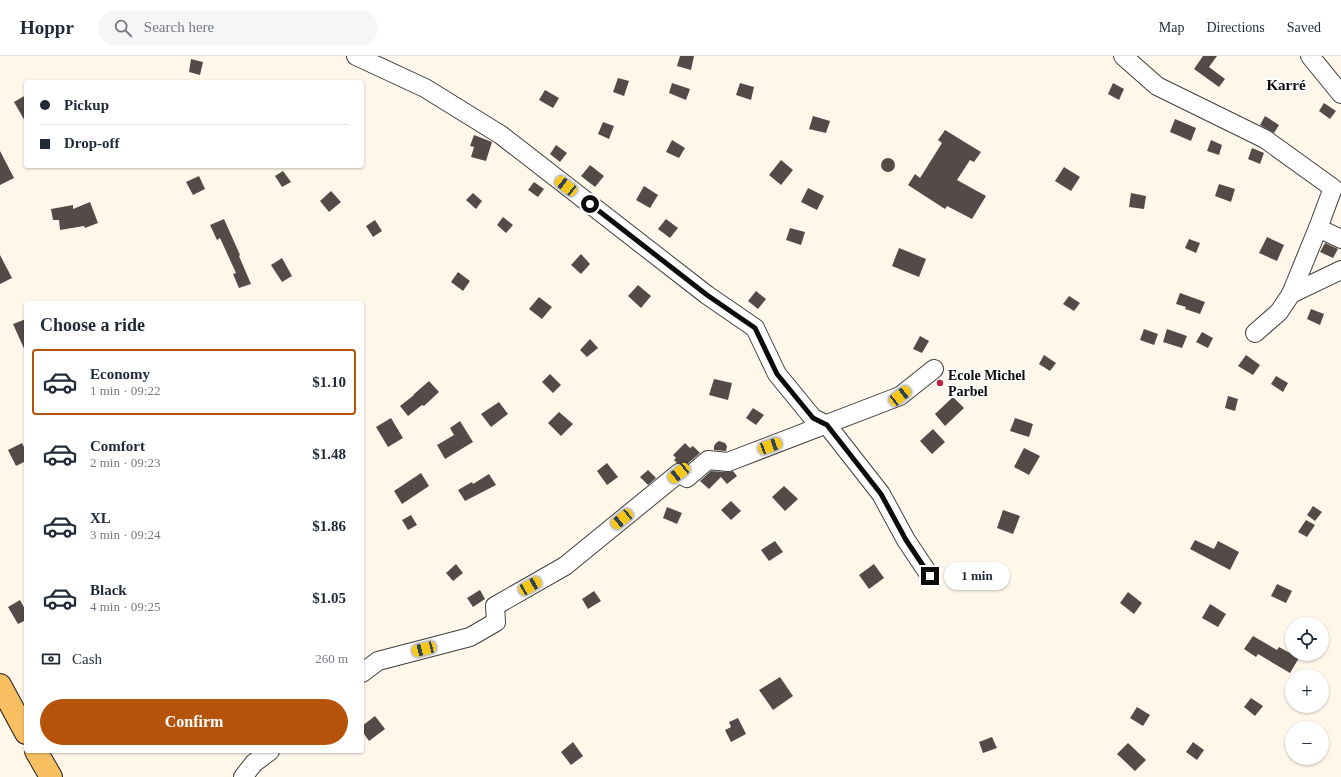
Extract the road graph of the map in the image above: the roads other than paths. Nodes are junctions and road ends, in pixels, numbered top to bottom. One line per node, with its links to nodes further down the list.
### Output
1 (356, 56): 11 (street)
2 (1123, 56): 5 (street)
3 (1310, 56): 4 (street)
4 (1341, 94)
5 (1318, 228): 6 (street); 8 (street)
6 (1341, 239)
7 (1341, 270): 8 (street)
8 (1291, 294): 9 (street)
9 (1255, 333)
10 (934, 369): 11 (street)
11 (827, 425): 12 (street); 13 (street)
12 (930, 576)
13 (364, 672)
14 (0, 685): 15 (main road)
15 (24, 729)
16 (37, 753): 18 (main road)
17 (267, 753): 19 (street)
18 (51, 777)
19 (243, 777)

